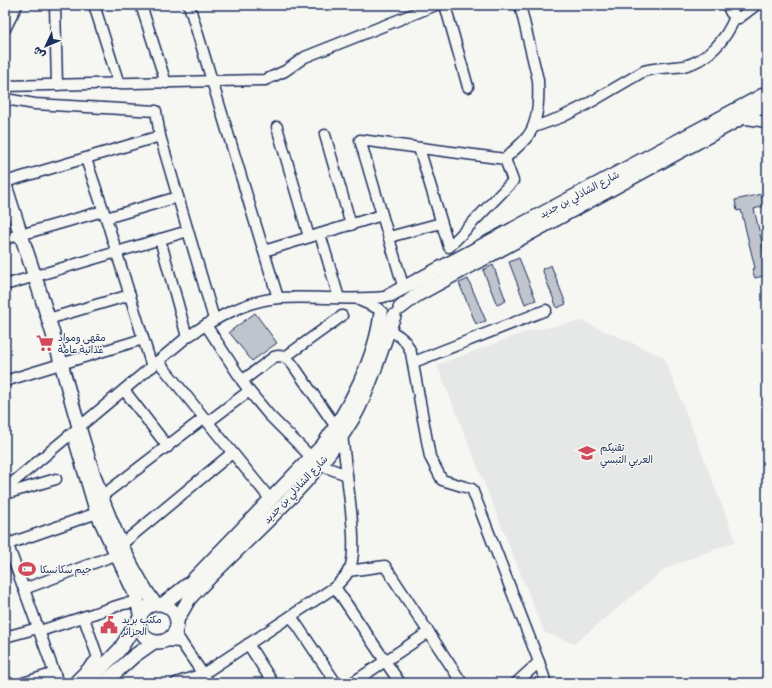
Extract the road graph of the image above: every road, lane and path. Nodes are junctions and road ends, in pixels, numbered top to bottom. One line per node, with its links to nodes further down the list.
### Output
1 (17, 5): 12 (street)
2 (55, 5): 16 (street)
3 (94, 5): 15 (street)
4 (141, 5): 14 (street)
5 (189, 5): 13 (street)
6 (436, 5): 13 (street)
7 (445, 5): 18 (street)
8 (520, 5): 25 (street)
9 (727, 5): 11 (street)
10 (756, 5): 11 (street)
11 (735, 17): 25 (street)
12 (5, 28)
13 (213, 82): 14 (street); 44 (street)
14 (166, 83): 15 (street)
15 (119, 84): 16 (street)
16 (57, 85): 17 (street)
17 (5, 86)
18 (468, 87)
19 (767, 93): 22 (main road, شارع الشاذلي بن جديد)
20 (5, 99): 27 (street)
21 (767, 104): 22 (main road, شارع الشاذلي بن جديد)
22 (736, 114): 23 (street); 48 (main road, شارع الشاذلي بن جديد); 52 (main road, شارع الشاذلي بن جديد)
23 (767, 122)
24 (277, 127): 42 (street)
25 (534, 127): 30 (street)
26 (325, 135): 37 (street)
27 (160, 136): 29 (street); 32 (street)
28 (419, 148): 30 (street); 35 (street); 36 (street)
29 (86, 159): 31 (street); 34 (street)
30 (505, 159): 36 (street)
31 (5, 184): 40 (main road)
32 (178, 196): 34 (street); 38 (street)
33 (5, 209): 40 (main road)
34 (104, 214): 40 (street); 45 (street)
35 (382, 215): 37 (street); 41 (street)
36 (441, 223): 41 (street)
37 (351, 225): 39 (street)
38 (188, 231): 43 (street); 56 (street)
39 (320, 234): 42 (street); 51 (street)
40 (13, 237): 46 (main road)
41 (389, 237): 48 (street)
42 (309, 238): 44 (street)
43 (160, 239): 45 (street); 58 (street)
44 (264, 251): 50 (street)
45 (117, 252): 46 (street); 49 (street)
46 (31, 278): 47 (street); 55 (main road); 63 (main road)
47 (5, 285)
48 (404, 289): 52 (main road, شارع الشاذلي بن جديد)
49 (130, 295): 55 (street); 59 (street)
50 (278, 298): 51 (street); 56 (street)
51 (339, 298): 52 (street)
52 (388, 306): 57 (main road, شارع الشاذلي بن جديد); 70 (main road, شارع الشاذلي بن جديد)
53 (546, 310): 61 (street)
54 (342, 316): 60 (street)
55 (48, 318): 63 (main road)
56 (210, 322): 58 (street); 65 (street)
57 (388, 330): 61 (street); 70 (main road, شارع الشاذلي بن جديد)
58 (187, 337): 62 (street)
59 (144, 339): 62 (street); 63 (street)
60 (285, 357): 65 (street); 70 (street)
61 (414, 362): 96 (street)
62 (155, 364): 66 (street); 68 (street)
63 (57, 365): 64 (street); 69 (main road)
64 (5, 381)
65 (242, 381): 67 (street)
66 (124, 390): 69 (street); 71 (street)
67 (250, 391): 68 (street); 73 (street)
68 (206, 420): 71 (street); 72 (street)
69 (76, 430): 76 (street); 78 (main road); 80 (main road)
70 (339, 431): 73 (main road, شارع الشاذلي بن جديد); 74 (street)
71 (168, 446): 78 (street)
72 (232, 453): 79 (street); 82 (street)
73 (316, 461): 74 (street); 79 (main road, شارع الشاذلي بن جديد); 92 (main road, شارع الشاذلي بن جديد)
74 (347, 475): 83 (street)
75 (56, 479): 77 (street)
76 (5, 490)
77 (5, 494)
78 (102, 496): 82 (main road)
79 (271, 500): 86 (main road, شارع الشاذلي بن جديد)
80 (97, 513): 81 (street); 82 (main road)
81 (6, 540): 85 (street)
82 (118, 549): 85 (street); 86 (main road); 87 (main road)
83 (348, 571): 84 (street); 91 (street)
84 (335, 587): 88 (street); 95 (street)
85 (24, 589): 90 (street)
86 (159, 604): 87 (main road); 92 (main road)
87 (139, 612): 89 (street); 92 (main road); 102 (main road)
88 (291, 616): 94 (street); 107 (street)
89 (84, 618): 90 (street); 101 (street)
90 (39, 629): 93 (street); 97 (street)
91 (429, 632): 95 (street); 110 (street)
92 (170, 635): 98 (street); 103 (main road, شارع الشاذلي بن جديد)
93 (5, 637)
94 (248, 644): 98 (street); 106 (street)
95 (385, 661): 108 (street); 109 (street)
96 (539, 662): 111 (street); 112 (street)
97 (54, 673): 99 (street); 100 (street)
98 (203, 674): 104 (street); 105 (street)
99 (23, 683)
100 (58, 683)
101 (73, 683)
102 (87, 683)
103 (104, 683)
104 (176, 683)
105 (209, 683)
106 (274, 683)
107 (336, 683)
108 (352, 683)
109 (400, 683)
110 (462, 683)
111 (516, 683)
112 (546, 683)

